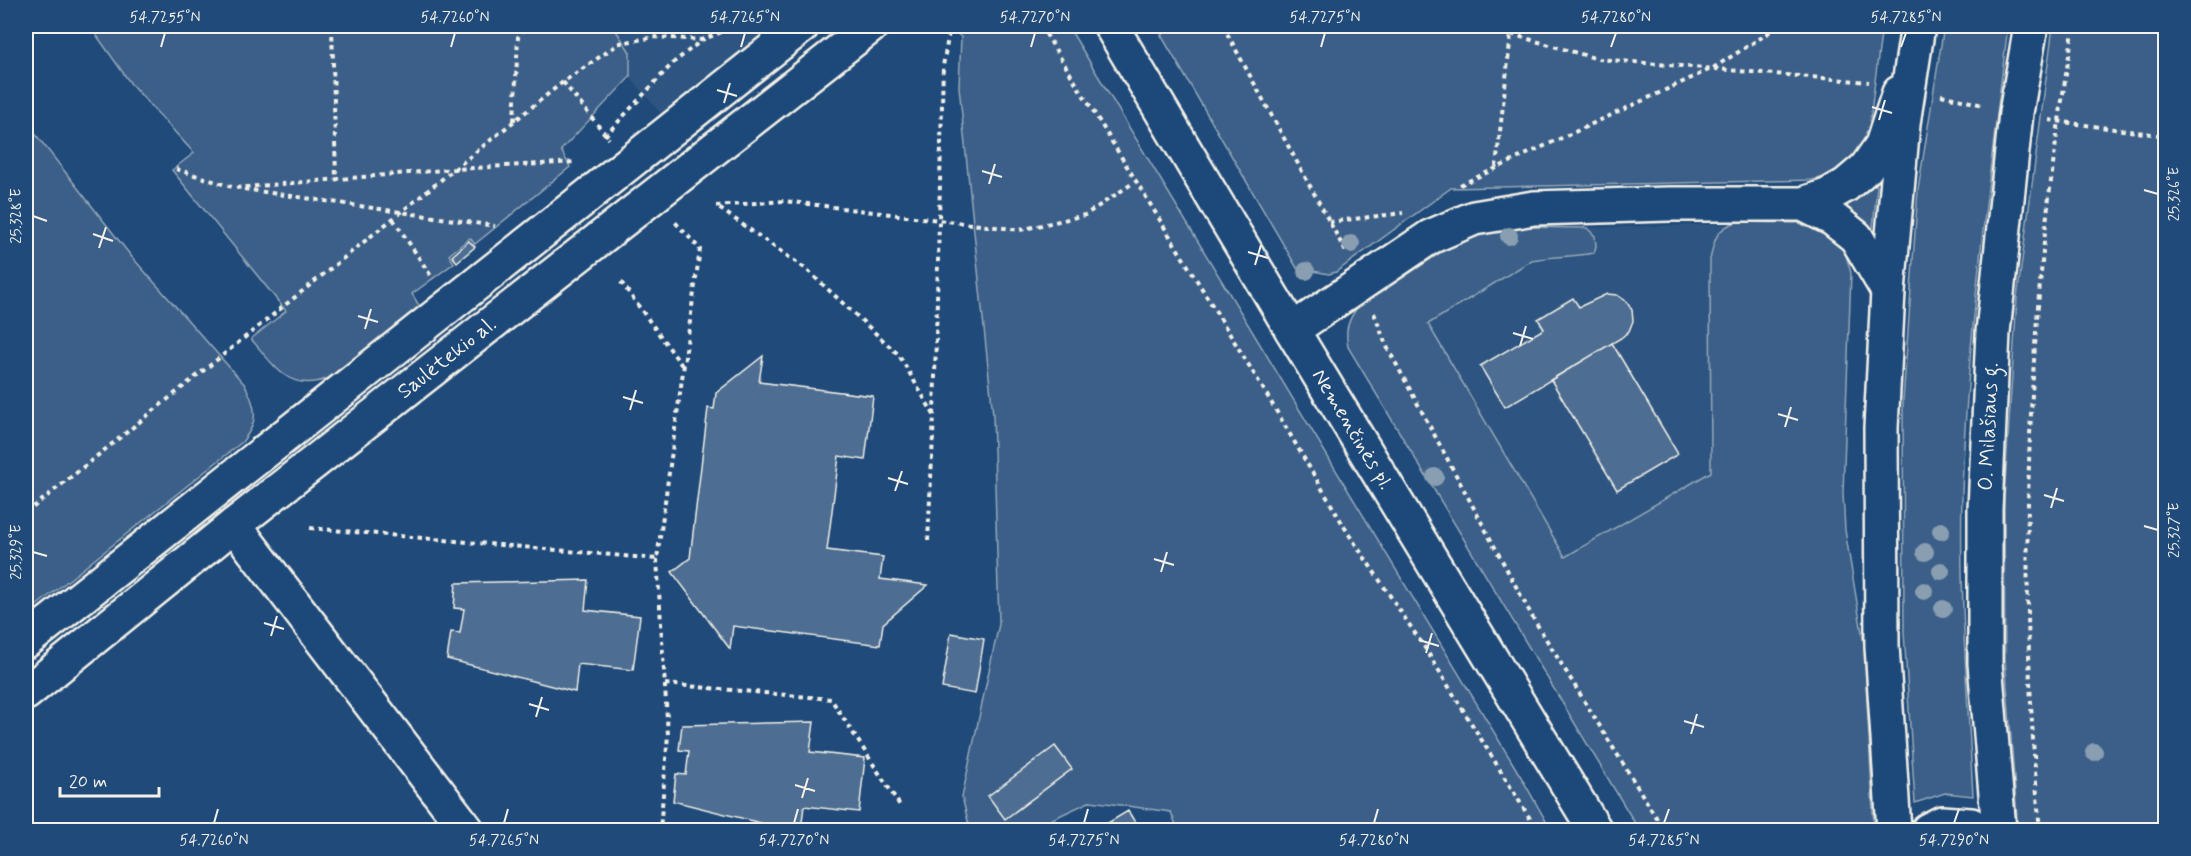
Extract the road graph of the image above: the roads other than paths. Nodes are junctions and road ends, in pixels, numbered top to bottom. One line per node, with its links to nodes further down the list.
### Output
1 (802, 26): 11 (main road, Saulėtekio al.)
2 (871, 26): 10 (main road, Saulėtekio al.)
3 (1111, 26): 9 (main road, Nemenčinės pl.)
4 (2031, 26): 18 (main road, O. Milašiaus g.)
5 (1916, 34): 6 (main road)
6 (1905, 87): 7 (main road); 8 (main road)
7 (1803, 204): 8 (main road); 9 (main road)
8 (1888, 291): 15 (main road)
9 (1292, 330): 14 (main road, Nemenčinės pl.)
10 (234, 525): 12 (main road, Saulėtekio al.); 13 (main road)
11 (26, 641)
12 (26, 693)
13 (467, 831)
14 (1595, 831)
15 (1894, 831)
16 (1928, 831): 17 (main road)
17 (1981, 831)
18 (1999, 831)

